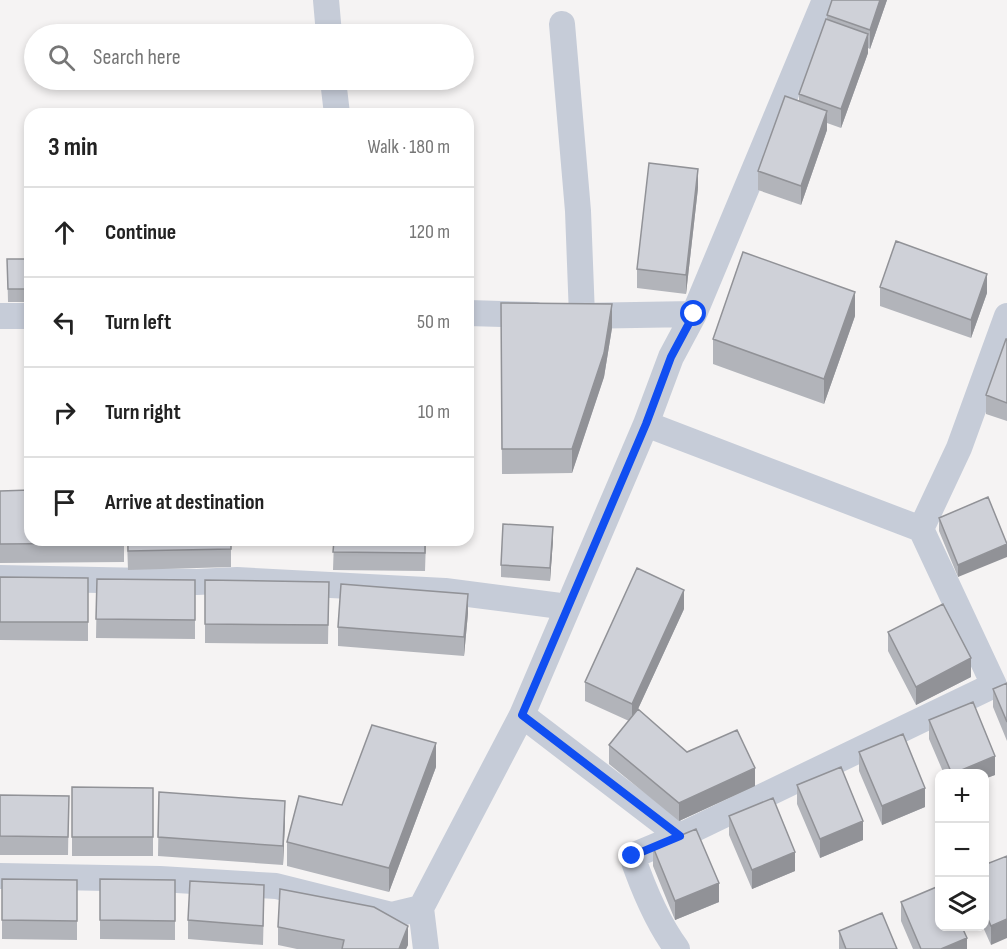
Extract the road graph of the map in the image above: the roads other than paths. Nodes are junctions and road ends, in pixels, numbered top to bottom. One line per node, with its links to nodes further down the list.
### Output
1 (326, 0): 3 (street)
2 (825, 0): 8 (street)
3 (328, 24)
4 (562, 24): 11 (street)
5 (334, 90): 6 (street)
6 (336, 108)
7 (474, 313): 11 (street)
8 (694, 314): 11 (street); 13 (street)
9 (0, 316): 10 (street)
10 (24, 316)
11 (582, 316)
12 (1007, 316): 14 (street)
13 (646, 424): 14 (street); 16 (street)
14 (921, 529): 17 (street)
15 (0, 578): 16 (street)
16 (568, 607): 18 (street)
17 (1000, 682): 19 (street)
18 (522, 715): 19 (street); 21 (street)
19 (680, 836): 23 (street)
20 (0, 876): 21 (street)
21 (421, 908): 22 (street)
22 (426, 949)
23 (677, 949)

